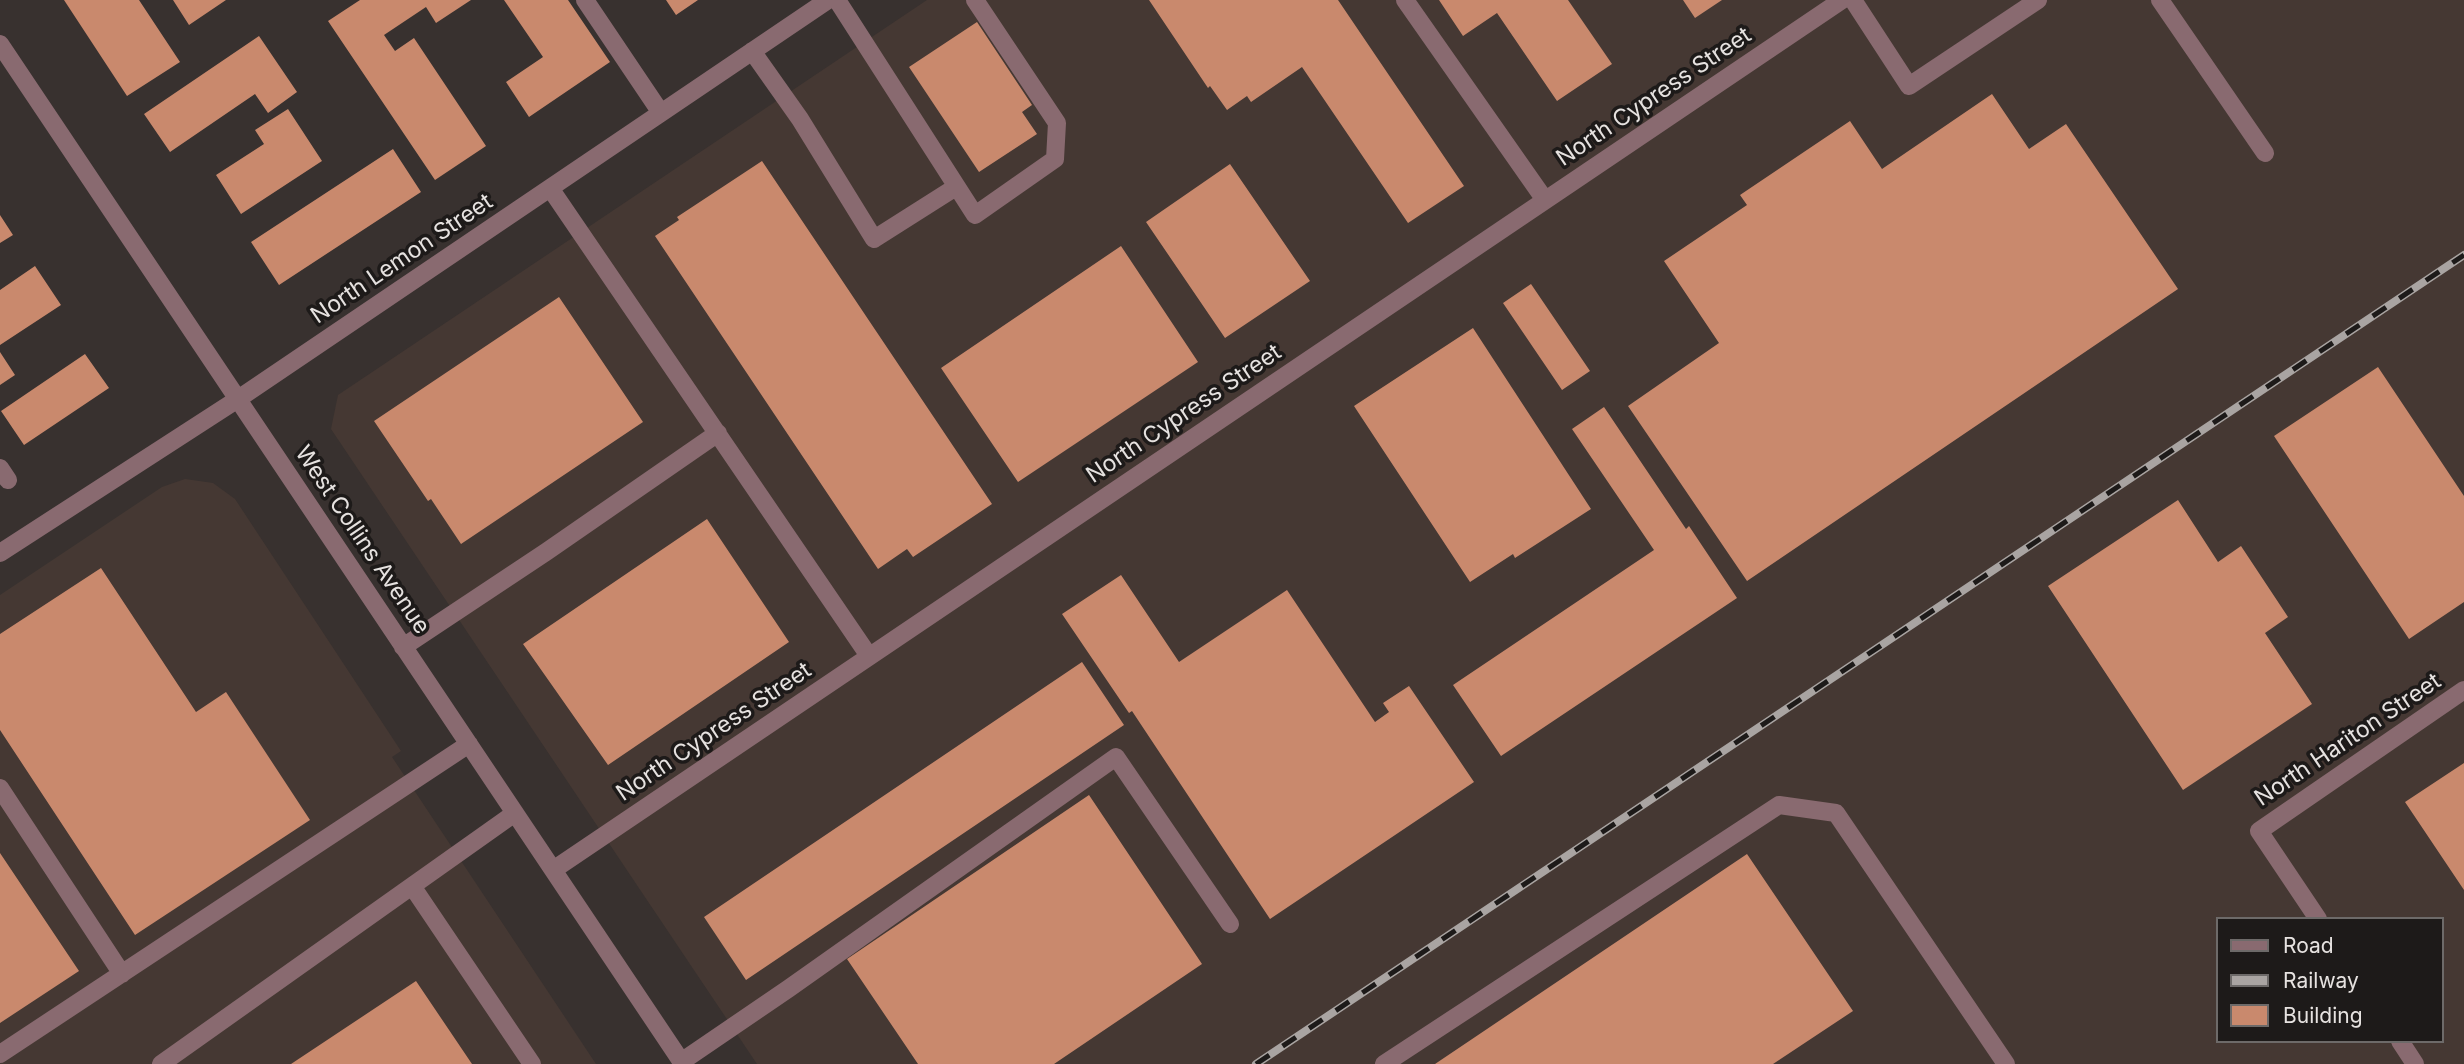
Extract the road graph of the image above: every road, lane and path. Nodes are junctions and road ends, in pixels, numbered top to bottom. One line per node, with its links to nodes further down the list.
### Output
1 (586, 0): 12 (street)
2 (828, 0): 11 (street, North Lemon Street)
3 (837, 0): 14 (street)
4 (975, 0): 14 (street)
5 (1405, 0): 16 (street)
6 (1842, 0): 16 (street, North Cypress Street)
7 (1853, 0): 8 (street)
8 (2038, 0)
9 (2160, 0): 13 (street)
10 (0, 44): 17 (street, West Collins Avenue)
11 (752, 51): 12 (street, North Lemon Street); 14 (street)
12 (661, 113): 15 (street, North Lemon Street)
13 (2265, 153)
14 (956, 187)
15 (550, 188): 17 (street, North Lemon Street); 18 (street)
16 (1545, 201): 21 (street, North Cypress Street)
17 (238, 399): 19 (street, North Lemon Street); 20 (street, West Collins Avenue)
18 (718, 433): 20 (street); 21 (street)
19 (0, 553)
20 (403, 647): 23 (street, West Collins Avenue)
21 (869, 656): 26 (street, North Cypress Street)
22 (2464, 690): 28 (street, North Hariton Street)
23 (469, 744): 25 (street, West Collins Avenue); 30 (street)
24 (0, 788): 30 (street)
25 (515, 813): 26 (street, West Collins Avenue); 27 (street)
26 (553, 870): 33 (street, West Collins Avenue)
27 (412, 886): 34 (street); 35 (street)
28 (2317, 917)
29 (1230, 924): 33 (street)
30 (122, 974): 32 (street)
31 (2401, 1043): 38 (street)
32 (0, 1054)
33 (682, 1063)
34 (161, 1064)
35 (532, 1064)
36 (1384, 1064): 37 (street)
37 (2006, 1064)
38 (2415, 1064)

